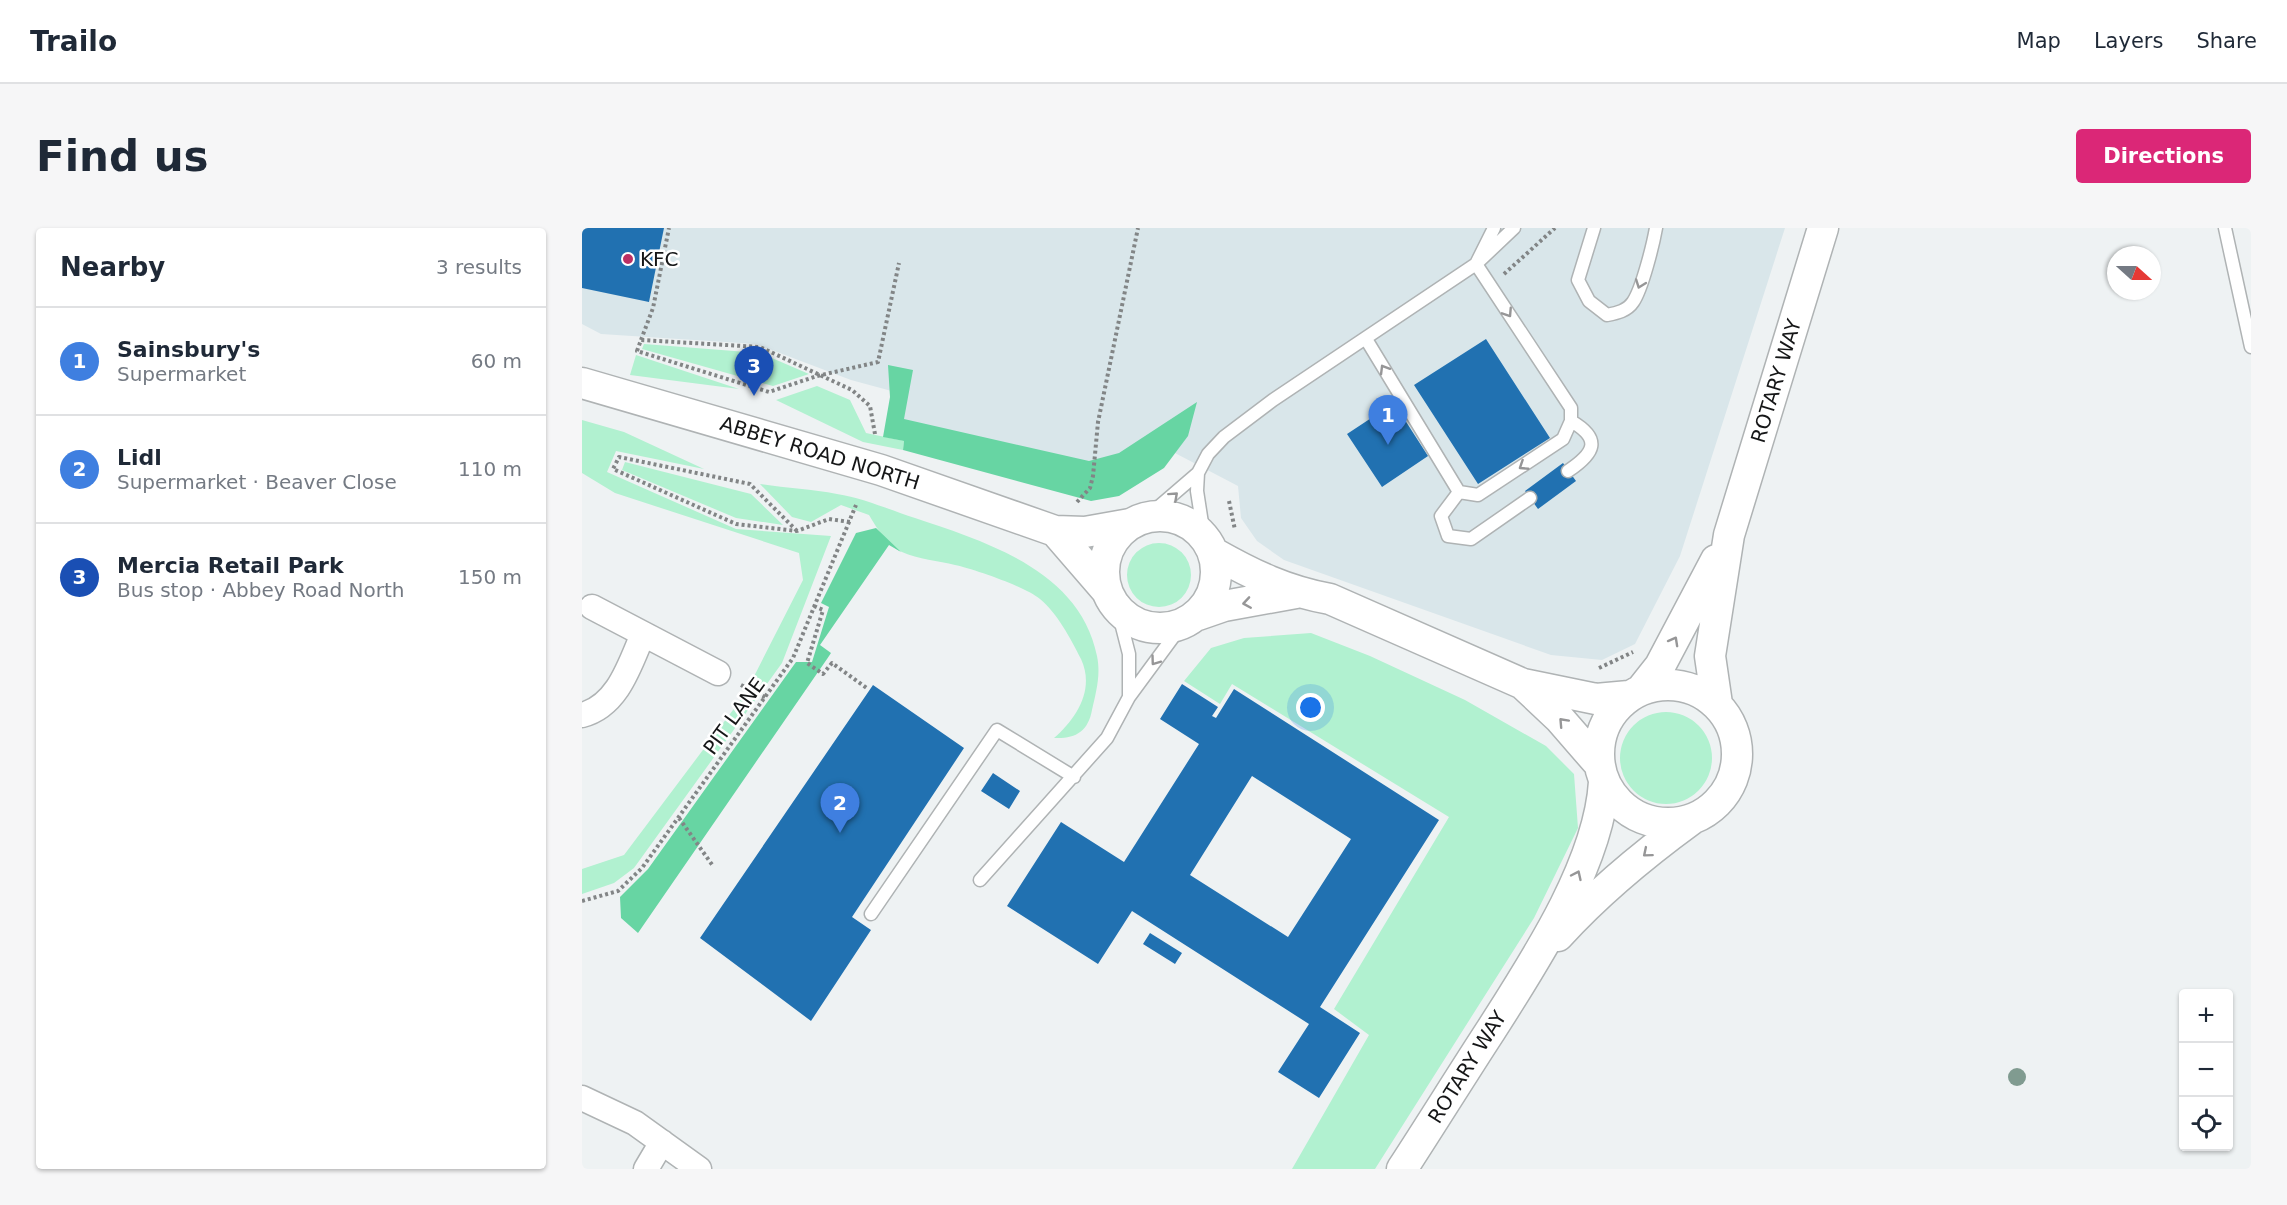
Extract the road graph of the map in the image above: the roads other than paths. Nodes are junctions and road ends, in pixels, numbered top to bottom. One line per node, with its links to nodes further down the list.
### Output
1 (1494, 228): 7 (lane)
2 (1514, 228): 7 (lane)
3 (1594, 228): 4 (lane, one-way to 3)
4 (1656, 228)
5 (1823, 228): 18 (street, ROTARY WAY)
6 (2225, 228): 9 (lane)
7 (1476, 264): 8 (lane); 11 (lane, one-way to 11)
8 (1366, 339): 13 (lane); 14 (lane, one-way to 8)
9 (2251, 347)
10 (582, 383): 17 (street, ABBEY ROAD NORTH)
11 (1571, 421): 12 (lane); 14 (lane, one-way to 14)
12 (1568, 471)
13 (1198, 473): 16 (lane, one-way to 13); 19 (lane)
14 (1458, 492): 15 (lane)
15 (1530, 498)
16 (1139, 520): 17 (street, ABBEY ROAD NORTH); 19 (street); 21 (street)
17 (1055, 531): 21 (street)
18 (1730, 535): 27 (street, ROTARY WAY, one-way to 18); 29 (street, ROTARY WAY)
19 (1209, 544): 20 (street); 23 (street)
20 (1296, 593): 23 (street, one-way to 23); 26 (street)
21 (1112, 601): 23 (street); 28 (lane)
22 (592, 608): 24 (street)
23 (1190, 620): 28 (lane, one-way to 28)
24 (643, 634): 25 (street); 30 (street)
25 (718, 673)
26 (1523, 684): 27 (street); 31 (street, one-way to 26)
27 (1635, 693): 29 (street); 31 (street)
28 (1129, 697): 32 (lane)
29 (1717, 704): 33 (street)
30 (582, 715)
31 (1601, 773): 33 (street); 36 (street, ROTARY WAY, one-way to 31)
32 (1074, 777): 34 (lane); 35 (lane)
33 (1694, 818): 36 (street, ROTARY WAY, one-way to 36)
34 (980, 880)
35 (871, 914)
36 (1532, 965): 41 (street, ROTARY WAY)
37 (582, 1098): 38 (street)
38 (662, 1142): 39 (street); 40 (street)
39 (646, 1169)
40 (699, 1169)
41 (1402, 1169)

